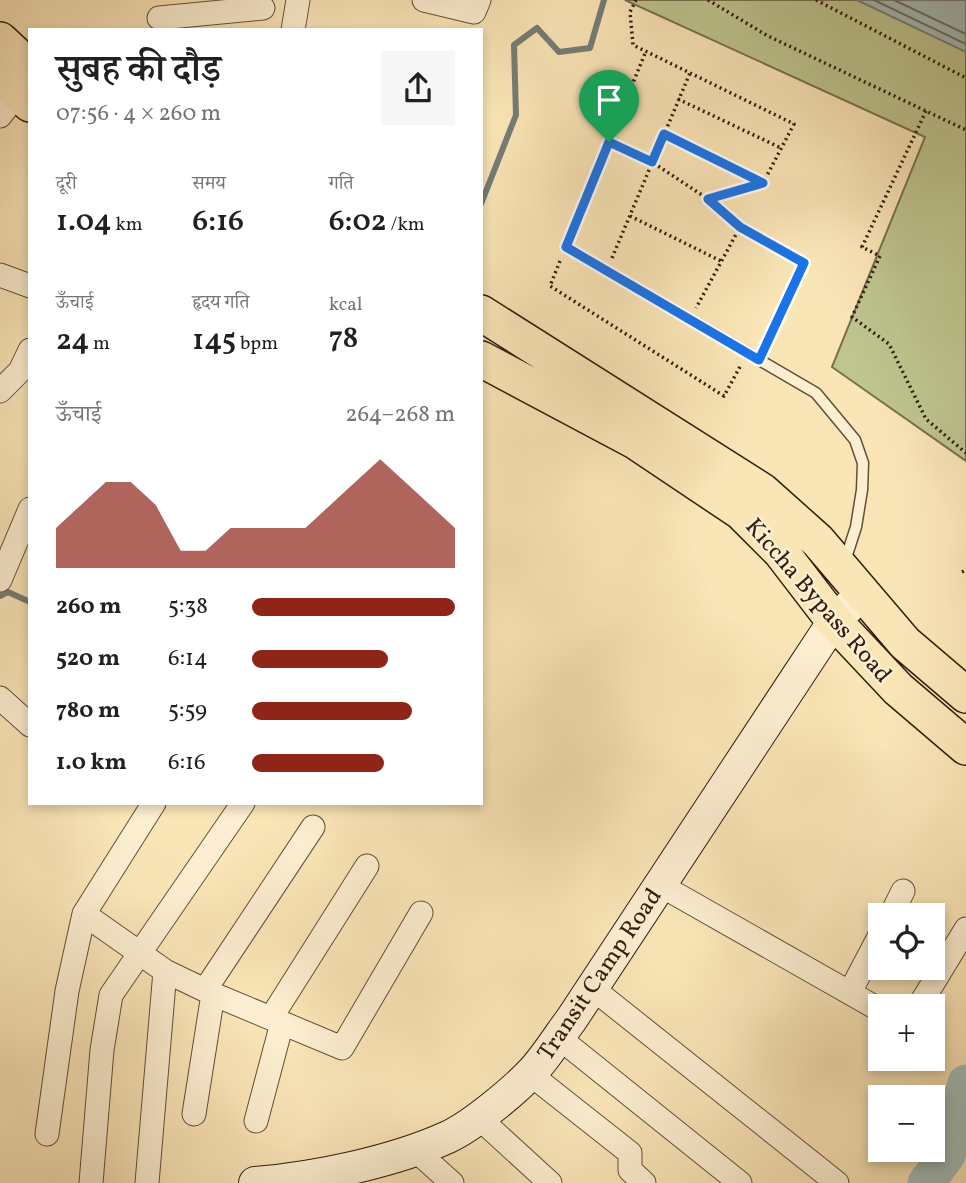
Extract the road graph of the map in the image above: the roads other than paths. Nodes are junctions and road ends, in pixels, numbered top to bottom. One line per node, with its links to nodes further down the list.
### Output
1 (298, 0): 6 (street)
2 (424, 0): 3 (street)
3 (479, 0)
4 (263, 8): 5 (street)
5 (159, 16)
6 (293, 28)
7 (0, 40): 8 (main road)
8 (19, 95)
9 (566, 247): 18 (lane)
10 (0, 275): 11 (street)
11 (28, 285)
12 (483, 314): 18 (main road)
13 (483, 360): 19 (main road, Kiccha Bypass Road)
14 (27, 367): 15 (street)
15 (0, 391)
16 (28, 514): 17 (street)
17 (0, 580)
18 (852, 582): 19 (main road, Transit Camp Road); 20 (main road)
19 (834, 621): 23 (main road, Kiccha Bypass Road); 28 (main road, Transit Camp Road)
20 (966, 695)
21 (0, 698): 22 (street)
22 (28, 723)
23 (966, 747)
24 (153, 805): 32 (street)
25 (242, 805): 34 (street)
26 (313, 827): 38 (street)
27 (367, 866): 42 (street)
28 (660, 885): 37 (main road, Transit Camp Road); 39 (street)
29 (903, 891): 30 (street)
30 (897, 903)
31 (421, 913): 42 (street)
32 (83, 914): 34 (street); 48 (street)
33 (966, 929): 40 (street)
34 (139, 954): 36 (street); 51 (street)
35 (868, 957): 39 (street)
36 (165, 971): 38 (street); 52 (street)
37 (592, 988): 43 (main road, Transit Camp Road); 57 (street)
38 (209, 992): 42 (street); 45 (street)
39 (849, 992): 41 (street)
40 (926, 994)
41 (868, 1003)
42 (276, 1021): 47 (street)
43 (558, 1037): 44 (main road, Transit Camp Road); 56 (street)
44 (530, 1074): 46 (main road, Transit Camp Road); 55 (street)
45 (194, 1114)
46 (478, 1117): 49 (main road, Transit Camp Road); 54 (street)
47 (256, 1121)
48 (47, 1134)
49 (414, 1149): 50 (main road, Transit Camp Road); 53 (street)
50 (271, 1182)
51 (90, 1183)
52 (147, 1183)
53 (452, 1183)
54 (550, 1183)
55 (644, 1183)
56 (740, 1183)
57 (837, 1183)

